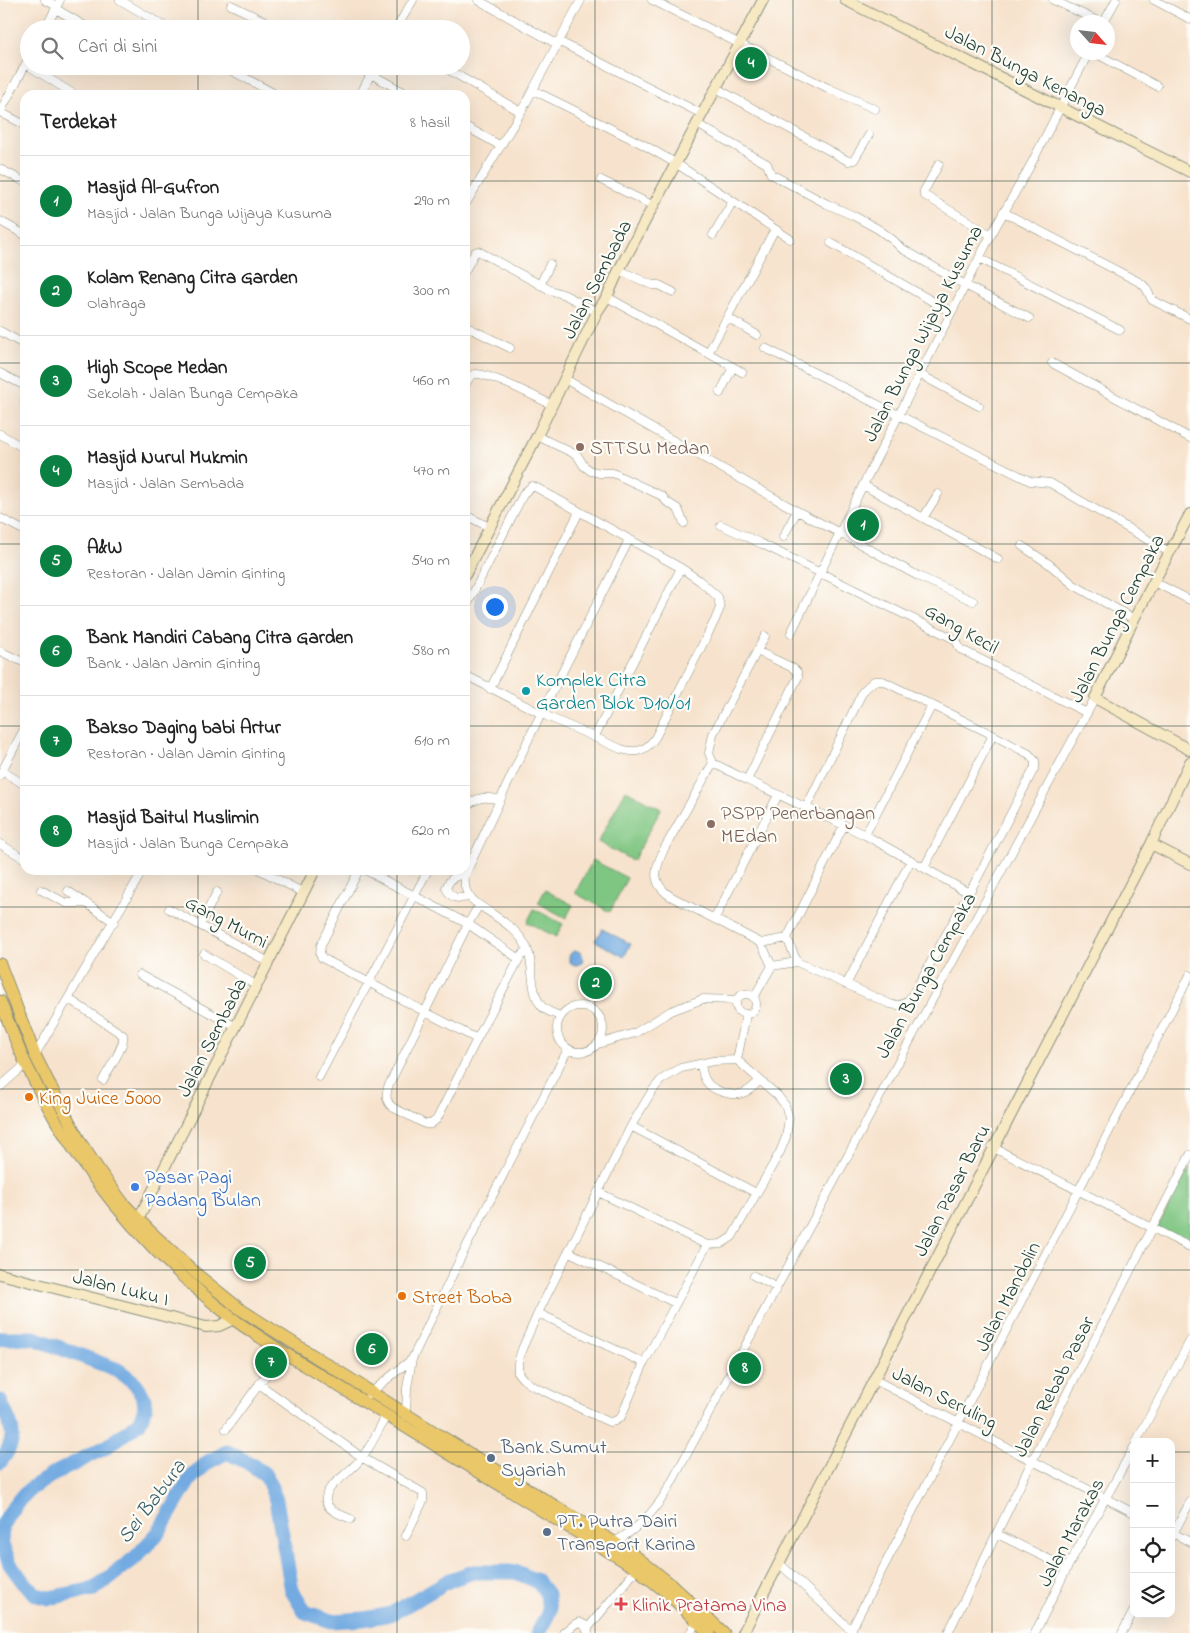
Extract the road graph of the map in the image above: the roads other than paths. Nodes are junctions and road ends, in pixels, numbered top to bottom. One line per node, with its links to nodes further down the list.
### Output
1 (45, 0): 12 (street)
2 (120, 0): 19 (street)
3 (412, 0): 21 (street)
4 (478, 0): 23 (street)
5 (581, 0): 23 (street)
6 (652, 0): 22 (street)
7 (763, 0): 22 (street, Jalan Sembada)
8 (845, 0): 39 (street, Jalan Bunga Kenanga)
9 (1053, 0): 14 (street)
10 (1116, 0): 15 (street)
11 (1154, 0): 16 (street)
12 (58, 5): 17 (street); 18 (street)
13 (231, 5): 20 (street)
14 (1085, 15)
15 (1108, 15)
16 (1190, 19)
17 (50, 20)
18 (78, 20)
19 (154, 20)
20 (262, 20)
21 (401, 20)
22 (739, 42): 33 (street, Jalan Sembada); 40 (street)
23 (558, 43): 38 (street); 43 (street)
24 (1085, 60): 39 (street, Jalan Bunga Wijaya Kusuma)
25 (1108, 60): 32 (street)
26 (22, 75): 41 (street)
27 (45, 75): 34 (street)
28 (240, 75): 35 (street)
29 (370, 75): 36 (street)
30 (380, 75): 37 (street)
31 (457, 75): 42 (street)
32 (1157, 86)
33 (716, 88): 43 (street, Jalan Sembada); 47 (street)
34 (67, 90)
35 (268, 90)
36 (363, 90)
37 (403, 90)
38 (533, 90): 42 (street); 49 (street)
39 (1059, 107): 52 (street, Jalan Bunga Kenanga); 58 (street, Jalan Bunga Wijaya Kusuma)
40 (875, 109)
41 (0, 112): 44 (street)
42 (521, 112): 48 (street)
43 (702, 114): 45 (street, Jalan Sembada)
44 (20, 122)
45 (697, 124): 49 (street, Jalan Sembada); 71 (street)
46 (470, 129): 48 (street)
47 (869, 135)
48 (501, 146): 55 (street)
49 (677, 164): 56 (street); 57 (street, Jalan Sembada)
50 (939, 164): 63 (street)
51 (0, 169): 53 (street)
52 (1190, 172)
53 (20, 179)
54 (601, 180): 57 (street)
55 (470, 197)
56 (734, 201): 60 (street); 62 (street)
57 (654, 206): 69 (street, Jalan Sembada)
58 (1003, 212): 63 (street, Jalan Bunga Wijaya Kusuma); 78 (street)
59 (0, 221): 61 (street)
60 (775, 229): 64 (street); 76 (street)
61 (20, 232)
62 (714, 235)
63 (991, 235): 66 (street, Jalan Bunga Wijaya Kusuma)
64 (790, 239)
65 (831, 244): 75 (street)
66 (979, 258): 71 (street, Jalan Bunga Wijaya Kusuma); 80 (street)
67 (470, 260): 70 (street)
68 (550, 264): 70 (street)
69 (619, 270): 72 (street); 73 (street, Jalan Sembada)
70 (540, 285): 74 (street)
71 (964, 285): 75 (street, Jalan Bunga Wijaya Kusuma); 77 (street)
72 (673, 292)
73 (607, 298): 74 (street, Jalan Sembada); 86 (street)
74 (598, 312): 93 (street, Jalan Sembada)
75 (951, 312): 91 (street, Jalan Bunga Wijaya Kusuma)
76 (728, 318): 82 (street); 86 (street)
77 (1029, 318)
78 (1190, 319)
79 (470, 328): 84 (street)
80 (1120, 330)
81 (0, 331): 83 (street)
82 (757, 335)
83 (20, 342)
84 (510, 348)
85 (765, 348): 98 (street)
86 (708, 353): 88 (street)
87 (1052, 363): 101 (street)
88 (733, 368): 89 (street); 95 (street)
89 (742, 372)
90 (0, 373): 94 (street)
91 (919, 374): 97 (street); 98 (street, Jalan Bunga Wijaya Kusuma)
92 (470, 377): 96 (street)
93 (565, 380): 96 (street, Jalan Sembada); 105 (street)
94 (20, 383)
95 (720, 393)
96 (552, 405): 100 (street, Jalan Sembada)
97 (978, 406)
98 (899, 414): 103 (street, Jalan Bunga Wijaya Kusuma); 119 (street)
99 (0, 434): 102 (street)
100 (537, 436): 111 (street); 114 (street, Jalan Sembada)
101 (1190, 438)
102 (20, 446)
103 (863, 485): 110 (street); 115 (street, Jalan Bunga Wijaya Kusuma)
104 (938, 494): 110 (street)
105 (797, 511): 115 (street); 116 (street)
106 (579, 512): 117 (street); 125 (street); 135 (street)
107 (1190, 514): 119 (street, Jalan Bunga Cempaka)
108 (0, 518): 113 (street)
109 (470, 518): 114 (street)
110 (923, 518): 120 (street)
111 (684, 523)
112 (721, 526): 123 (street, Gang Kecil)
113 (20, 528)
114 (491, 528): 121 (street, Jalan Sembada)
115 (840, 533): 123 (street, Jalan Bunga Wijaya Kusuma); 127 (street)
116 (782, 537)
117 (629, 540): 122 (street); 139 (street)
118 (1022, 546): 128 (street)
119 (1169, 552): 124 (street, Jalan Bunga Cempaka)
120 (998, 559)
121 (470, 566)
122 (681, 568): 141 (street); 141 (street)
123 (820, 572): 129 (street, Jalan Bunga Wijaya Kusuma); 138 (street, Gang Kecil)
124 (1154, 582): 126 (street); 128 (street, Jalan Bunga Cempaka)
125 (470, 599)
126 (1190, 600)
127 (973, 601)
128 (1134, 619): 136 (street, Jalan Bunga Cempaka)
129 (791, 632)
130 (765, 636): 132 (street)
131 (0, 650): 133 (street)
132 (758, 650): 145 (street); 147 (street)
133 (20, 660)
134 (470, 678): 135 (street)
135 (490, 689): 139 (street)
136 (1095, 698): 138 (street, Jalan Bunga Cempaka); 143 (street)
137 (932, 706): 140 (street); 152 (street); 154 (street)
138 (1087, 713): 229 (street, Jalan Bunga Cempaka)
139 (542, 714): 141 (street); 150 (street)
140 (993, 735): 161 (street); 173 (street)
141 (594, 736)
142 (20, 737): 146 (street)
143 (1190, 750)
144 (1190, 762): 156 (street, Jalan Pasar Baru)
145 (713, 763): 147 (street); 179 (street)
146 (1, 773): 148 (street)
147 (747, 780): 149 (street)
148 (20, 782)
149 (778, 795): 152 (street); 179 (street)
150 (500, 800): 151 (street); 159 (street)
151 (470, 803)
152 (806, 808): 153 (street)
153 (844, 825): 154 (street); 183 (street)
154 (865, 835): 158 (street)
155 (0, 844): 157 (street)
156 (1151, 844): 160 (street); 217 (street, Jalan Pasar Baru)
157 (20, 856)
158 (911, 860): 161 (street); 195 (street)
159 (470, 864)
160 (1190, 864)
161 (924, 868): 173 (street)
162 (140, 875): 180 (street)
163 (270, 875): 172 (street)
164 (313, 875): 172 (street, Jalan Sembada)
165 (356, 875): 194 (street)
166 (374, 875): 174 (street)
167 (425, 875): 174 (street)
168 (465, 875): 175 (street); 175 (street)
169 (40, 890): 176 (street)
170 (68, 891): 176 (street)
171 (217, 892): 182 (street)
172 (304, 893): 188 (street, Jalan Sembada)
173 (969, 893): 195 (street)
174 (414, 896): 181 (street); 194 (street)
175 (468, 897): 177 (street)
176 (86, 903): 180 (street)
177 (479, 905): 181 (street); 185 (street)
178 (169, 909): 182 (street, Gang Murni)
179 (715, 918): 184 (street)
180 (114, 922): 198 (street)
181 (468, 924): 187 (street); 201 (street)
182 (200, 925): 188 (street, Gang Murni)
183 (787, 938): 184 (street); 189 (street)
184 (761, 943): 191 (street)
185 (527, 949): 187 (street); 203 (street)
186 (204, 954): 196 (street)
187 (519, 959): 205 (street)
188 (269, 962): 196 (street, Jalan Sembada)
189 (797, 962): 191 (street); 195 (street)
190 (0, 964): 208 (main road)
191 (772, 966): 197 (street)
192 (140, 974): 204 (street)
193 (1190, 975): 220 (street, Jalan Mandolin)
194 (368, 983): 201 (street); 212 (street)
195 (847, 983)
196 (257, 986): 204 (street, Jalan Sembada)
197 (754, 997): 199 (street); 202 (street)
198 (69, 999): 208 (street); 213 (street)
199 (736, 1000): 202 (street); 206 (street)
200 (0, 1001): 210 (main road)
201 (424, 1012): 205 (street); 205 (street)
202 (746, 1015): 209 (street)
203 (560, 1016): 206 (street); 207 (street)
204 (236, 1027): 222 (street, Jalan Sembada)
205 (477, 1039)
206 (598, 1044): 207 (street)
207 (568, 1049): 235 (street)
208 (36, 1056): 222 (main road)
209 (737, 1060): 211 (street); 214 (street)
210 (26, 1064): 215 (street); 232 (main road)
211 (701, 1065): 214 (street); 216 (street)
212 (319, 1077)
213 (103, 1080)
214 (759, 1081): 221 (street)
215 (0, 1087)
216 (631, 1126): 219 (street); 221 (street)
217 (992, 1148): 220 (street); 237 (street, Jalan Pasar Baru)
218 (1190, 1155): 223 (street, Jalan Rebab Pasar)
219 (598, 1192): 224 (street); 226 (street)
220 (1079, 1192): 223 (street); 242 (street, Jalan Mandolin)
221 (756, 1193): 224 (street)
222 (138, 1220): 239 (main road)
223 (1152, 1228): 225 (street); 247 (street, Jalan Rebab Pasar)
224 (707, 1245): 230 (street)
225 (1190, 1247)
226 (569, 1252): 230 (street); 231 (street)
227 (0, 1274): 232 (street, Jalan Luku I)
228 (754, 1276): 229 (street)
229 (776, 1287): 256 (street, Jalan Bunga Cempaka)
230 (675, 1303): 236 (street)
231 (538, 1313): 236 (street); 236 (street)
232 (234, 1319): 234 (main road)
233 (1190, 1341): 244 (street)
234 (282, 1352): 238 (street); 239 (main road)
235 (412, 1359): 239 (street); 241 (street)
236 (644, 1363)
237 (874, 1380): 242 (street, Jalan Seruling); 258 (street, Jalan Pasar Baru)
238 (259, 1384): 243 (street); 246 (street)
239 (366, 1397): 240 (main road); 241 (main road)
240 (386, 1416): 241 (main road); 246 (street)
241 (404, 1420): 256 (main road); 260 (main road)
242 (959, 1423): 247 (street, Jalan Seruling); 264 (street, Jalan Mandolin)
243 (226, 1429)
244 (1138, 1438)
245 (1130, 1454): 248 (street, Jalan Marakas)
246 (363, 1458): 251 (street); 255 (street)
247 (1032, 1461): 248 (street, Jalan Seruling); 253 (street, Jalan Rebab Pasar)
248 (1106, 1498): 250 (street, Jalan Seruling); 259 (street, Jalan Marakas)
249 (1190, 1502): 252 (street)
250 (1130, 1511)
251 (350, 1519)
252 (1175, 1529)
253 (997, 1534): 259 (street); 270 (street, Jalan Rebab Pasar)
254 (1175, 1535): 257 (street)
255 (406, 1536)
256 (614, 1542): 268 (main road)
257 (1190, 1542)
258 (779, 1563): 264 (street); 269 (street, Jalan Pasar Baru)
259 (1068, 1568): 271 (street, Jalan Marakas)
260 (637, 1570): 262 (main road); 263 (street)
261 (1130, 1618): 272 (street)
262 (697, 1621): 266 (street); 267 (main road)
263 (587, 1631): 265 (street)
264 (853, 1632)
265 (564, 1633)
266 (690, 1633)
267 (709, 1633)
268 (724, 1633)
269 (743, 1633)
270 (948, 1633)
271 (1035, 1633)
272 (1122, 1633)

